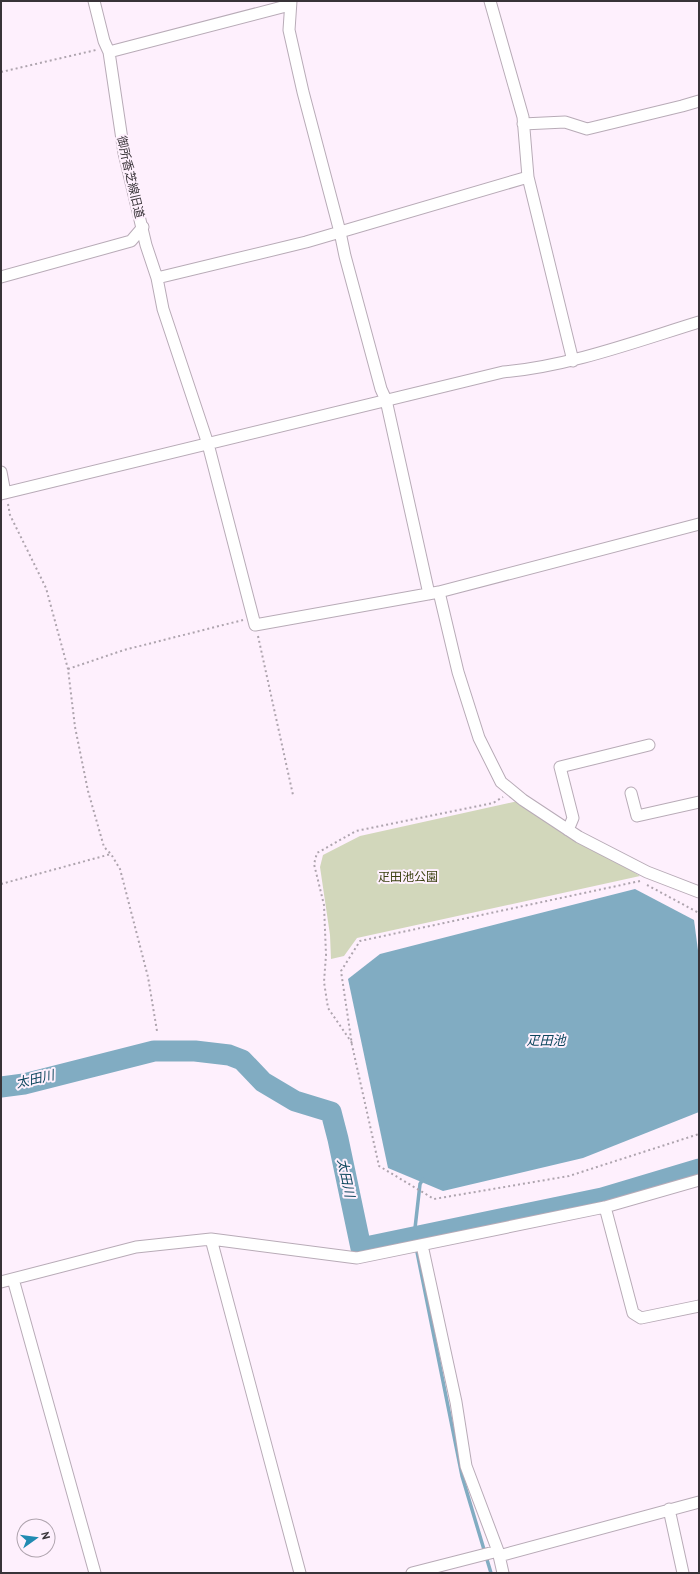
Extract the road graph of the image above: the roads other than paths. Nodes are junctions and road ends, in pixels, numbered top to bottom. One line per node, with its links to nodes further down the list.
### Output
1 (94, 1): 4 (street, 御所香芝線旧道)
2 (490, 1): 6 (street)
3 (291, 3): 4 (street); 9 (street)
4 (108, 50): 8 (street, 御所香芝線旧道)
5 (699, 101): 6 (street)
6 (523, 124): 7 (street)
7 (528, 177): 9 (street); 13 (street)
8 (143, 227): 10 (street, 御所香芝線旧道); 11 (street)
9 (340, 232): 11 (street); 14 (street)
10 (1, 277)
11 (157, 278): 15 (street)
12 (699, 322): 13 (street)
13 (573, 361): 14 (street)
14 (386, 400): 15 (street); 19 (street)
15 (208, 444): 17 (street); 19 (street)
16 (1, 472): 17 (street)
17 (3, 494)
18 (699, 524): 19 (street)
19 (434, 593): 23 (street)
20 (649, 745): 23 (street)
21 (631, 793): 22 (street)
22 (699, 802)
23 (568, 830): 24 (street)
24 (699, 892)
25 (699, 1180): 26 (street)
26 (605, 1206): 28 (street); 31 (street)
27 (211, 1239): 28 (street); 29 (street); 36 (street)
28 (422, 1245): 34 (street)
29 (13, 1279): 30 (street); 35 (street)
30 (1, 1282)
31 (699, 1306)
32 (699, 1502): 33 (street)
33 (669, 1509): 34 (street); 39 (street)
34 (498, 1553): 37 (street); 38 (street)
35 (95, 1573)
36 (300, 1573)
37 (412, 1573)
38 (504, 1573)
39 (683, 1573)

